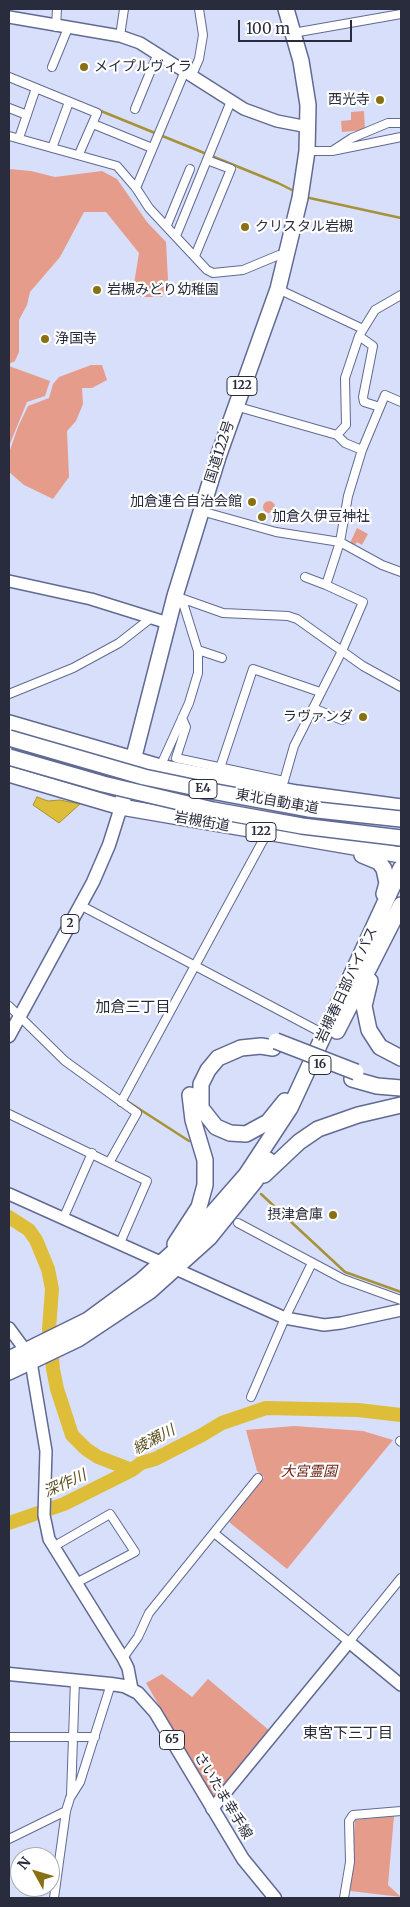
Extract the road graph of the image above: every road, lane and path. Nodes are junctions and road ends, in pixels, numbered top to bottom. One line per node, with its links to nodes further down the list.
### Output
1 (57, 9): 7 (street)
2 (124, 9): 10 (street)
3 (199, 9): 13 (street)
4 (286, 9): 9 (highway, 国道122号 / 122)
5 (401, 14): 9 (street)
6 (9, 17): 7 (street)
7 (56, 26): 8 (street)
8 (68, 28): 10 (street); 12 (street)
9 (294, 33): 23 (highway, 国道122号 / 122)
10 (120, 36): 11 (street)
11 (158, 53): 13 (street); 19 (street)
12 (52, 67)
13 (189, 73): 16 (street); 28 (street)
14 (9, 77): 15 (street)
15 (36, 88): 17 (street); 20 (street)
16 (231, 101): 23 (street); 32 (street)
17 (69, 102): 22 (street); 27 (street)
18 (9, 108): 20 (street)
19 (135, 109)
20 (27, 115): 26 (street)
21 (401, 123): 30 (street)
22 (93, 124): 28 (street); 31 (street)
23 (308, 127): 29 (highway, 国道122号 / 122)
24 (9, 136): 26 (street)
25 (401, 137): 30 (street)
26 (19, 138): 27 (street)
27 (52, 148): 31 (street)
28 (152, 148): 34 (street)
29 (307, 151): 30 (street); 37 (highway, 国道122号 / 122)
30 (332, 151)
31 (79, 154): 34 (street)
32 (207, 160): 36 (street); 38 (street)
33 (190, 169): 35 (street)
34 (136, 188): 35 (street)
35 (167, 225): 36 (street)
36 (176, 236): 38 (street)
37 (287, 255): 38 (street); 39 (highway, 国道122号 / 122)
38 (195, 256)
39 (278, 289): 41 (street); 43 (highway, 国道122号 / 122)
40 (401, 295): 41 (street)
41 (361, 332): 44 (street); 45 (street)
42 (401, 402): 44 (street)
43 (235, 406): 45 (street); 47 (highway, 国道122号 / 122)
44 (380, 407): 46 (street)
45 (337, 435): 46 (street)
46 (362, 450): 48 (street)
47 (201, 510): 48 (street); 53 (highway, 国道122号 / 122)
48 (340, 542): 49 (street); 52 (street)
49 (401, 572)
50 (306, 577): 52 (street)
51 (9, 581): 54 (street)
52 (326, 585): 57 (street)
53 (175, 596): 55 (highway, 国道122号 / 122); 56 (street); 57 (street)
54 (151, 618): 55 (street); 61 (street)
55 (168, 623): 68 (highway, 国道122号 / 122)
56 (198, 650): 58 (street); 63 (street)
57 (342, 651): 59 (street); 60 (street)
58 (222, 658)
59 (401, 687)
60 (320, 692): 62 (street); 70 (street)
61 (9, 694)
62 (313, 708): 64 (street); 70 (street)
63 (182, 718): 69 (street); 70 (street)
64 (342, 720)
65 (9, 723): 68 (highway)
66 (9, 738): 74 (highway, 東北自動車道 / E4, bridge)
67 (9, 757): 76 (highway, 東北自動車道 / E4, bridge)
68 (132, 759): 69 (highway); 72 (highway, 国道122号 / 122)
69 (160, 767): 73 (highway)
70 (220, 768)
71 (9, 774): 72 (highway, 122)
72 (120, 807): 75 (highway, 岩槻街道 / 122); 80 (main road, 2)
73 (401, 807)
74 (401, 819)
75 (267, 833): 77 (highway, 岩槻街道 / 122); 83 (street)
76 (401, 838)
77 (343, 846): 78 (highway, 岩槻街道 / 122); 82 (highway)
78 (401, 855)
79 (401, 868): 82 (highway, 岩槻春日部バイパス / 16)
80 (80, 905): 83 (street); 85 (main road, 2)
81 (400, 908): 89 (highway); 98 (highway, 岩槻春日部バイパス / 16)
82 (358, 963): 87 (highway, 岩槻春日部バイパス / 16)
83 (193, 966): 87 (street); 93 (street)
84 (9, 1006): 85 (street)
85 (20, 1017): 86 (main road, 2); 93 (street)
86 (9, 1036)
87 (323, 1036): 88 (highway); 104 (highway, 岩槻春日部バイパス / 16)
88 (274, 1044): 90 (highway, bridge); 104 (highway)
89 (401, 1058)
90 (354, 1076): 91 (highway); 92 (highway)
91 (401, 1079)
92 (401, 1088)
93 (121, 1102): 97 (street)
94 (401, 1105): 98 (highway)
95 (9, 1114): 96 (street)
96 (92, 1153): 97 (street); 100 (street)
97 (110, 1161): 102 (street)
98 (255, 1180): 104 (highway, 岩槻春日部バイパス / 16)
99 (9, 1194): 100 (street)
100 (63, 1219): 102 (street)
101 (238, 1223): 103 (street)
102 (120, 1243): 104 (street)
103 (312, 1263): 105 (street); 107 (street)
104 (169, 1264): 107 (street); 109 (highway, 岩槻春日部バイパス / 16)
105 (401, 1300)
106 (401, 1310): 107 (street)
107 (285, 1318): 112 (street)
108 (9, 1328): 109 (street)
109 (33, 1354): 110 (highway, 岩槻春日部バイパス / 16); 111 (highway, 岩槻春日部バイパス / 16); 115 (street)
110 (9, 1359)
111 (9, 1372)
112 (251, 1398)
113 (258, 1478): 114 (street)
114 (214, 1533): 118 (street); 119 (street)
115 (54, 1547): 117 (street); 117 (street)
116 (401, 1578): 118 (street)
117 (76, 1583): 119 (street)
118 (349, 1642): 123 (street); 129 (street)
119 (123, 1658): 124 (street)
120 (9, 1674): 121 (main road, さいたま幸手線 / 65)
121 (75, 1680): 122 (main road, さいたま幸手線 / 65); 126 (street)
122 (111, 1684): 124 (main road, さいたま幸手線 / 65); 127 (street)
123 (401, 1686)
124 (132, 1689): 129 (main road, さいたま幸手線 / 65)
125 (9, 1736): 126 (street)
126 (73, 1736): 127 (street); 128 (street)
127 (95, 1737): 128 (street)
128 (70, 1798): 130 (street)
129 (212, 1809): 134 (main road, さいたま幸手線 / 65)
130 (66, 1811): 132 (street); 133 (street)
131 (401, 1811): 135 (street)
132 (9, 1839)
133 (54, 1898)
134 (274, 1898)
135 (344, 1898)

